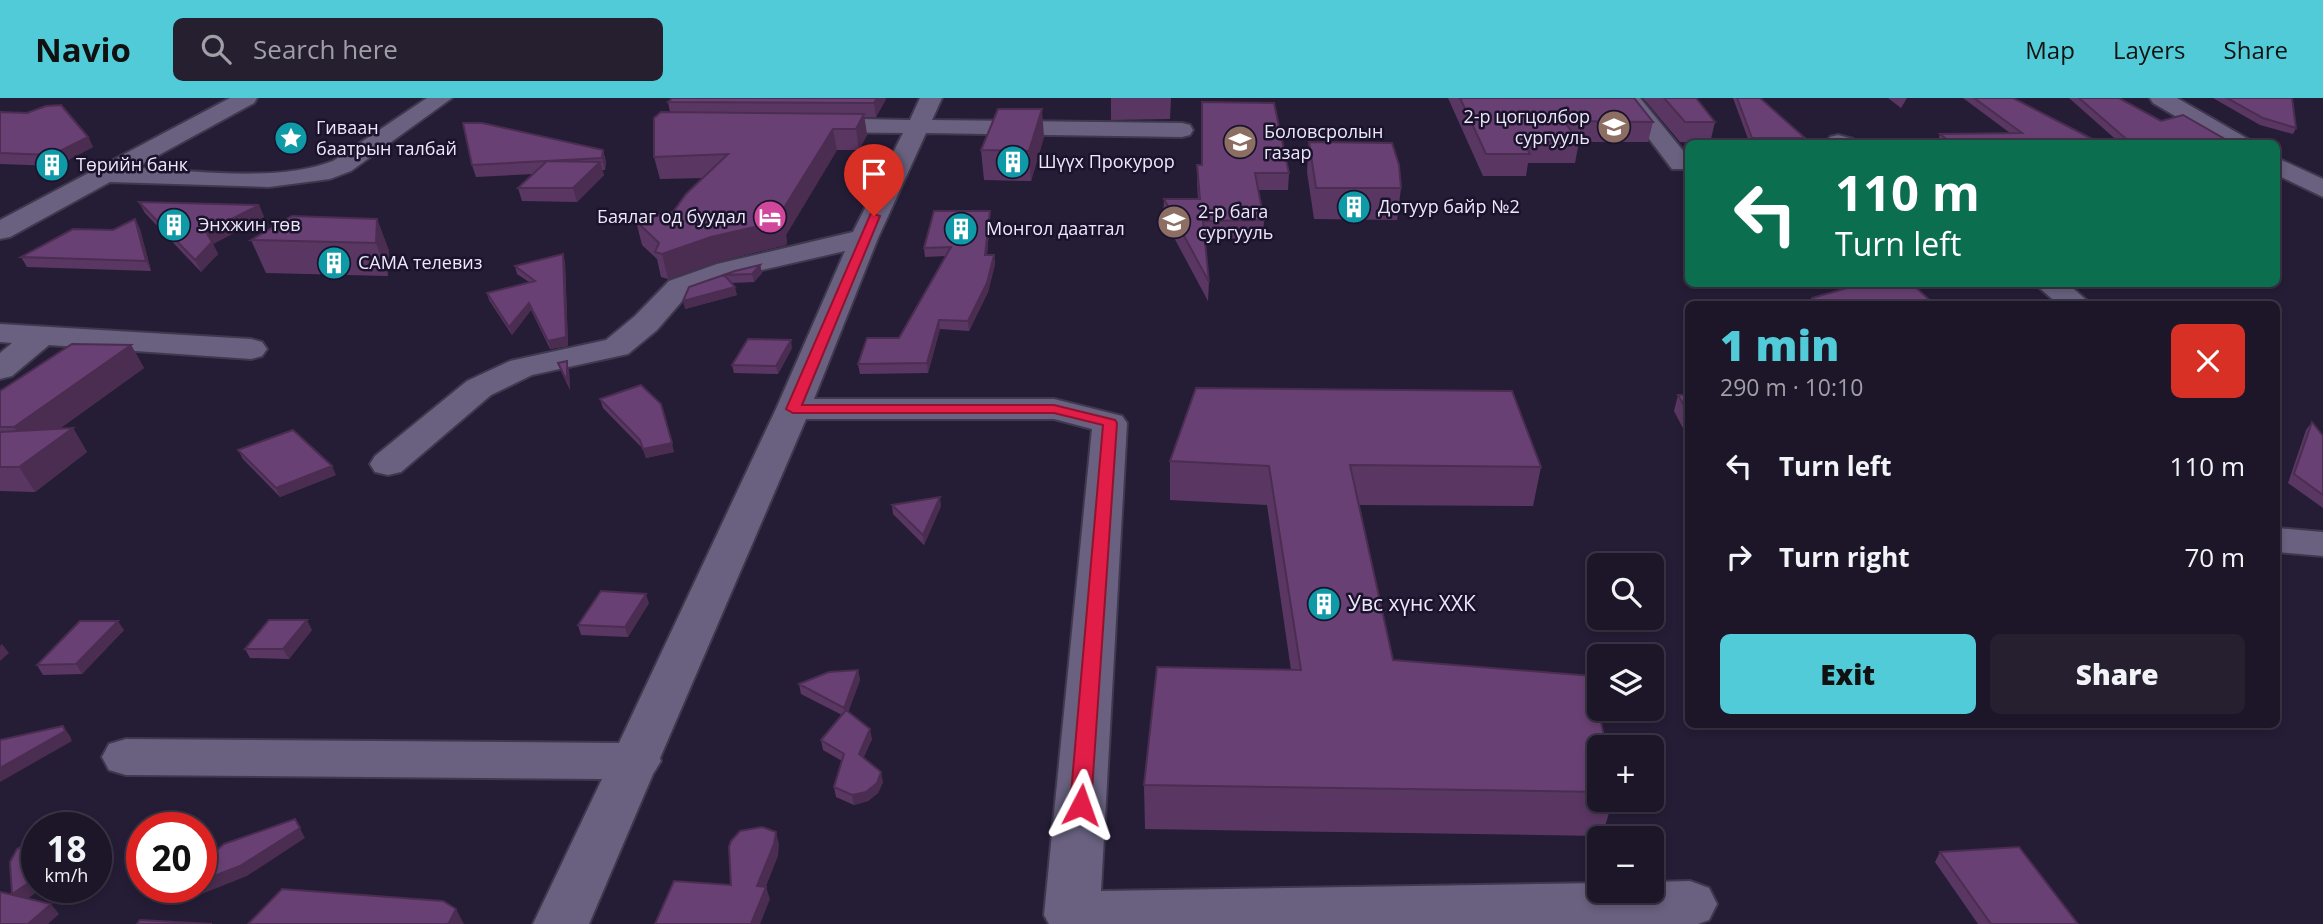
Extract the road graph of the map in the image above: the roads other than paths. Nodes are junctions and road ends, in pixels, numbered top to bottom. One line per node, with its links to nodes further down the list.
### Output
1 (246, 98): 11 (street)
2 (441, 98): 11 (street)
3 (1629, 98): 9 (street)
4 (2161, 98): 8 (street)
5 (925, 112): 6 (street); 7 (street); 14 (street)
6 (792, 124)
7 (1182, 130)
8 (2233, 140)
9 (1681, 164)
10 (2280, 168): 12 (street)
11 (105, 174): 13 (street)
12 (2323, 189)
13 (0, 231)
14 (864, 238): 21 (street); 22 (street)
15 (2054, 287): 16 (street)
16 (2072, 301)
17 (0, 333): 18 (street)
18 (41, 336): 19 (street); 20 (street)
19 (251, 349)
20 (0, 369)
21 (793, 409): 26 (street); 27 (street)
22 (388, 464)
23 (2280, 540): 24 (street)
24 (2323, 544)
25 (126, 757): 26 (street)
26 (636, 761): 28 (street)
27 (1690, 904)
28 (561, 924)

